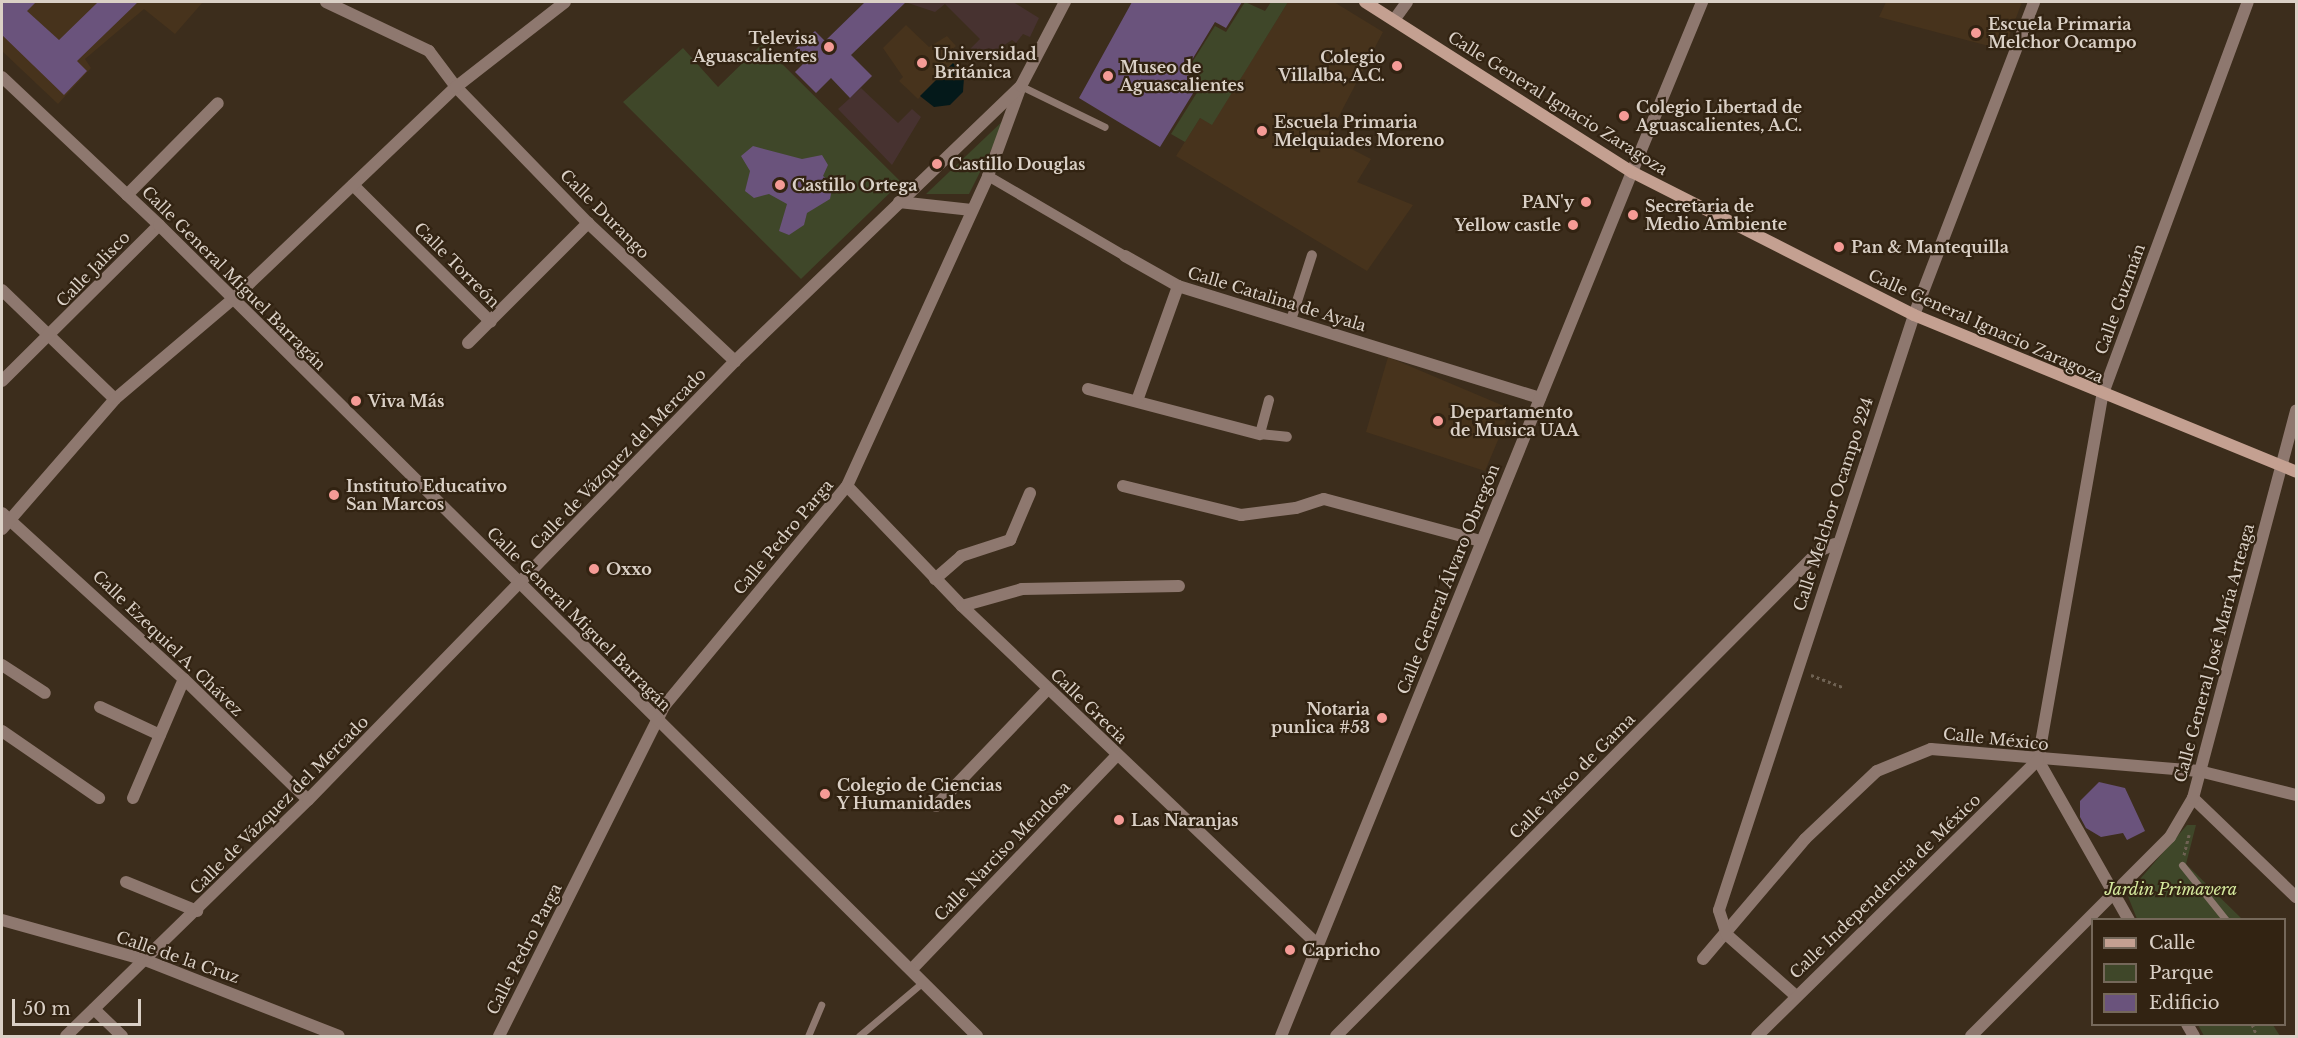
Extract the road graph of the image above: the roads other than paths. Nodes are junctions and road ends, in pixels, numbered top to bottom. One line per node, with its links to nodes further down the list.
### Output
1 (326, 2): 12 (street, Calle Durango)
2 (565, 2): 12 (street)
3 (1065, 2): 11 (street, Calle Pedro Parga)
4 (1365, 2): 9 (main road, Calle General Ignacio Zaragoza)
5 (1407, 2): 9 (street)
6 (1702, 2): 15 (street, Calle General Álvaro Obregón)
7 (2034, 2): 28 (street, Calle Melchor Ocampo 224)
8 (2248, 2): 36 (street, Calle Guzmán)
9 (1394, 20): 15 (main road, Calle General Ignacio Zaragoza)
10 (2, 77): 18 (street, Calle General Miguel Barragán)
11 (1021, 86): 14 (lane); 16 (street, Calle Pedro Parga); 19 (street, Calle de Vázquez del Mercado)
12 (456, 87): 17 (street); 21 (street, Calle Durango)
13 (218, 103): 18 (street)
14 (1105, 127)
15 (1632, 172): 28 (main road, Calle General Ignacio Zaragoza); 38 (street, Calle General Álvaro Obregón)
16 (988, 176): 20 (street, Calle Pedro Parga); 24 (street, Calle Catalina de Ayala)
17 (353, 185): 27 (street); 30 (street, Calle Torreón)
18 (127, 195): 22 (street, Calle General Miguel Barragán)
19 (899, 202): 20 (street); 33 (street, Calle de Vázquez del Mercado)
20 (972, 210): 46 (street, Calle Pedro Parga)
21 (588, 222): 30 (street, Calle Torreón); 33 (street, Calle Durango)
22 (159, 225): 27 (street, Calle General Miguel Barragán); 31 (street, Calle Jalisco)
23 (1312, 255): 29 (street)
24 (1125, 256): 25 (street, Calle Catalina de Ayala)
25 (1178, 286): 29 (street, Calle Catalina de Ayala); 37 (street)
26 (2, 290): 31 (street)
27 (233, 298): 39 (street); 54 (street, Calle General Miguel Barragán)
28 (1914, 315): 36 (main road, Calle General Ignacio Zaragoza); 52 (street, Calle Melchor Ocampo 224)
29 (1291, 320): 38 (street, Calle Catalina de Ayala)
30 (491, 322): 32 (street)
31 (51, 335): 34 (street, Calle Jalisco); 39 (street)
32 (468, 343)
33 (735, 362): 54 (street, Calle de Vázquez del Mercado)
34 (2, 381)
35 (1088, 388): 37 (street)
36 (2102, 396): 44 (main road, Calle General Ignacio Zaragoza); 66 (street, Calle Guzmán)
37 (1138, 398): 42 (street)
38 (1540, 398): 51 (street, Calle General Álvaro Obregón)
39 (115, 399): 49 (street)
40 (1269, 400): 42 (street)
41 (2296, 410): 44 (street, Calle General José María Arteaga)
42 (1260, 434): 43 (street)
43 (1287, 437)
44 (2282, 467): 45 (main road, Calle General Ignacio Zaragoza); 67 (street, Calle General José María Arteaga)
45 (2296, 472)
46 (847, 486): 53 (street, Calle Grecia); 62 (street, Calle Pedro Parga)
47 (1123, 486): 51 (street)
48 (1030, 492): 53 (street)
49 (7, 516): 50 (street); 58 (street, Calle Ezequiel A. Chávez)
50 (2, 529)
51 (1481, 541): 83 (street, Calle General Álvaro Obregón)
52 (1835, 544): 82 (street, Calle Melchor Ocampo 224); 99 (street, Calle Vasco de Gama)
53 (935, 579): 56 (street, Calle Grecia)
54 (519, 584): 62 (street, Calle General Miguel Barragán); 72 (street, Calle de Vázquez del Mercado)
55 (1179, 586): 56 (street)
56 (962, 606): 59 (street, Calle Grecia)
57 (2, 665): 60 (street)
58 (184, 679): 64 (street); 72 (street, Calle Ezequiel A. Chávez)
59 (1048, 689): 65 (street, Calle Grecia); 73 (street)
60 (45, 693)
61 (100, 707): 64 (street)
62 (657, 720): 86 (street, Calle General Miguel Barragán); 94 (street, Calle Pedro Parga)
63 (2, 731): 69 (street)
64 (160, 735): 70 (street)
65 (1116, 756): 83 (street, Calle Grecia); 86 (street, Calle Narciso Mendosa)
66 (2038, 760): 67 (street, Calle México); 76 (street); 82 (street, Calle México); 88 (street, Calle Independencia de México)
67 (2199, 771): 68 (street, Calle México); 71 (street, Calle General José María Arteaga)
68 (2296, 795)
69 (99, 798)
70 (133, 798)
71 (2193, 798): 76 (street, Calle General José María Arteaga); 77 (street)
72 (308, 800): 78 (street, Calle de Vázquez del Mercado)
73 (936, 806)
74 (2182, 865): 80 (lane)
75 (126, 882): 78 (street)
76 (2114, 894): 79 (street); 101 (street, Calle General José María Arteaga)
77 (2296, 897)
78 (197, 911): 85 (street, Calle de Vázquez del Mercado)
79 (2127, 918)
80 (2224, 918)
81 (2, 920): 85 (street, Calle de la Cruz)
82 (1727, 935): 84 (street, Calle México); 88 (street)
83 (1316, 943): 98 (street, Calle General Álvaro Obregón)
84 (1703, 959)
85 (145, 960): 90 (street, Calle de Vázquez del Mercado); 93 (street, Calle de la Cruz)
86 (912, 969): 87 (street, Calle General Miguel Barragán)
87 (924, 981): 96 (lane); 97 (street, Calle General Miguel Barragán)
88 (1796, 996): 100 (street, Calle Independencia de México)
89 (821, 1005): 95 (lane)
90 (94, 1009): 91 (street, Calle de Vázquez del Mercado); 92 (street)
91 (66, 1036)
92 (123, 1036)
93 (339, 1036)
94 (499, 1036)
95 (808, 1036)
96 (860, 1036)
97 (977, 1036)
98 (1281, 1036)
99 (1336, 1036)
100 (1757, 1036)
101 (1971, 1036)

